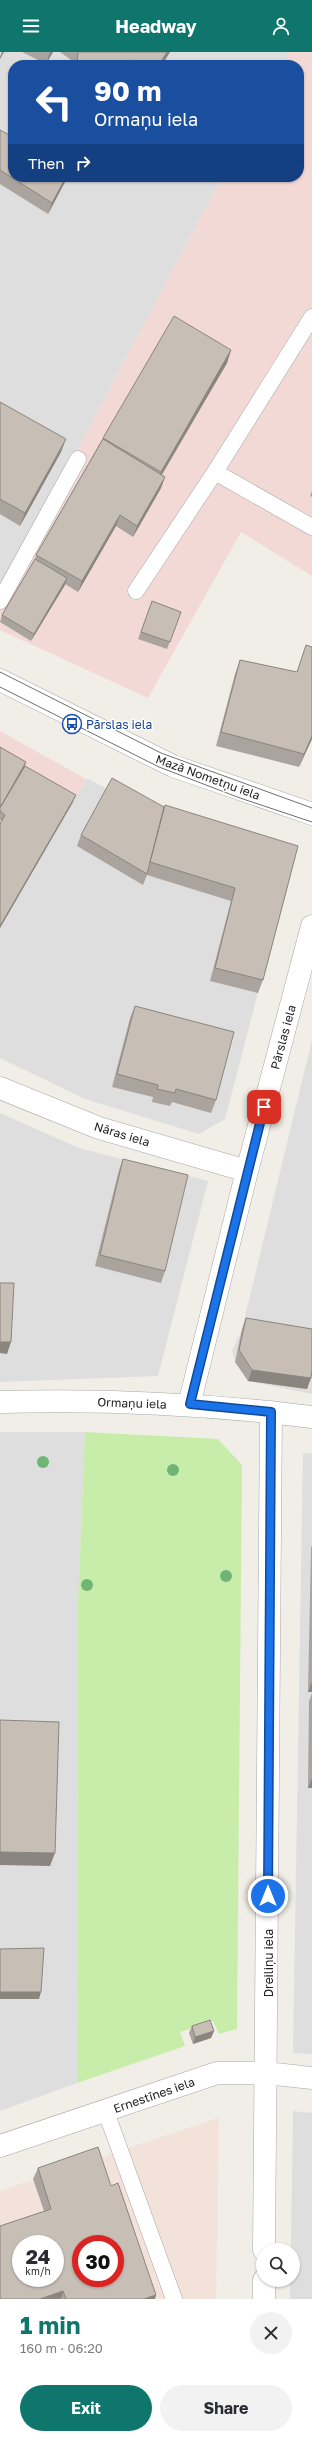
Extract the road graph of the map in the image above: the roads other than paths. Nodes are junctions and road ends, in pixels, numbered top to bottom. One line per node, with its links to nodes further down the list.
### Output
1 (312, 317): 3 (lane)
2 (78, 459): 6 (lane)
3 (215, 472): 4 (lane); 5 (lane)
4 (312, 526)
5 (136, 591)
6 (0, 601)
7 (0, 680): 8 (street, Mazā Nometņu iela)
8 (312, 814)
9 (312, 926): 11 (street, Pārslas iela)
10 (0, 1088): 11 (street, Nāras iela)
11 (247, 1171): 13 (street, Pārslas iela)
12 (0, 1402): 13 (street, Ormaņu iela)
13 (190, 1404): 14 (street, Ormaņu iela)
14 (271, 1412): 15 (street, Ormaņu iela); 16 (street, Dreiliņu iela)
15 (312, 1417)
16 (266, 2073): 17 (street, Ernestīnes iela); 18 (street, Ernestīnes iela); 20 (street, Dreiliņu iela)
17 (312, 2078)
18 (106, 2112): 19 (street, Ernestīnes iela); 22 (lane)
19 (0, 2146)
20 (264, 2243)
21 (264, 2287): 23 (street)
22 (174, 2299)
23 (264, 2299)

